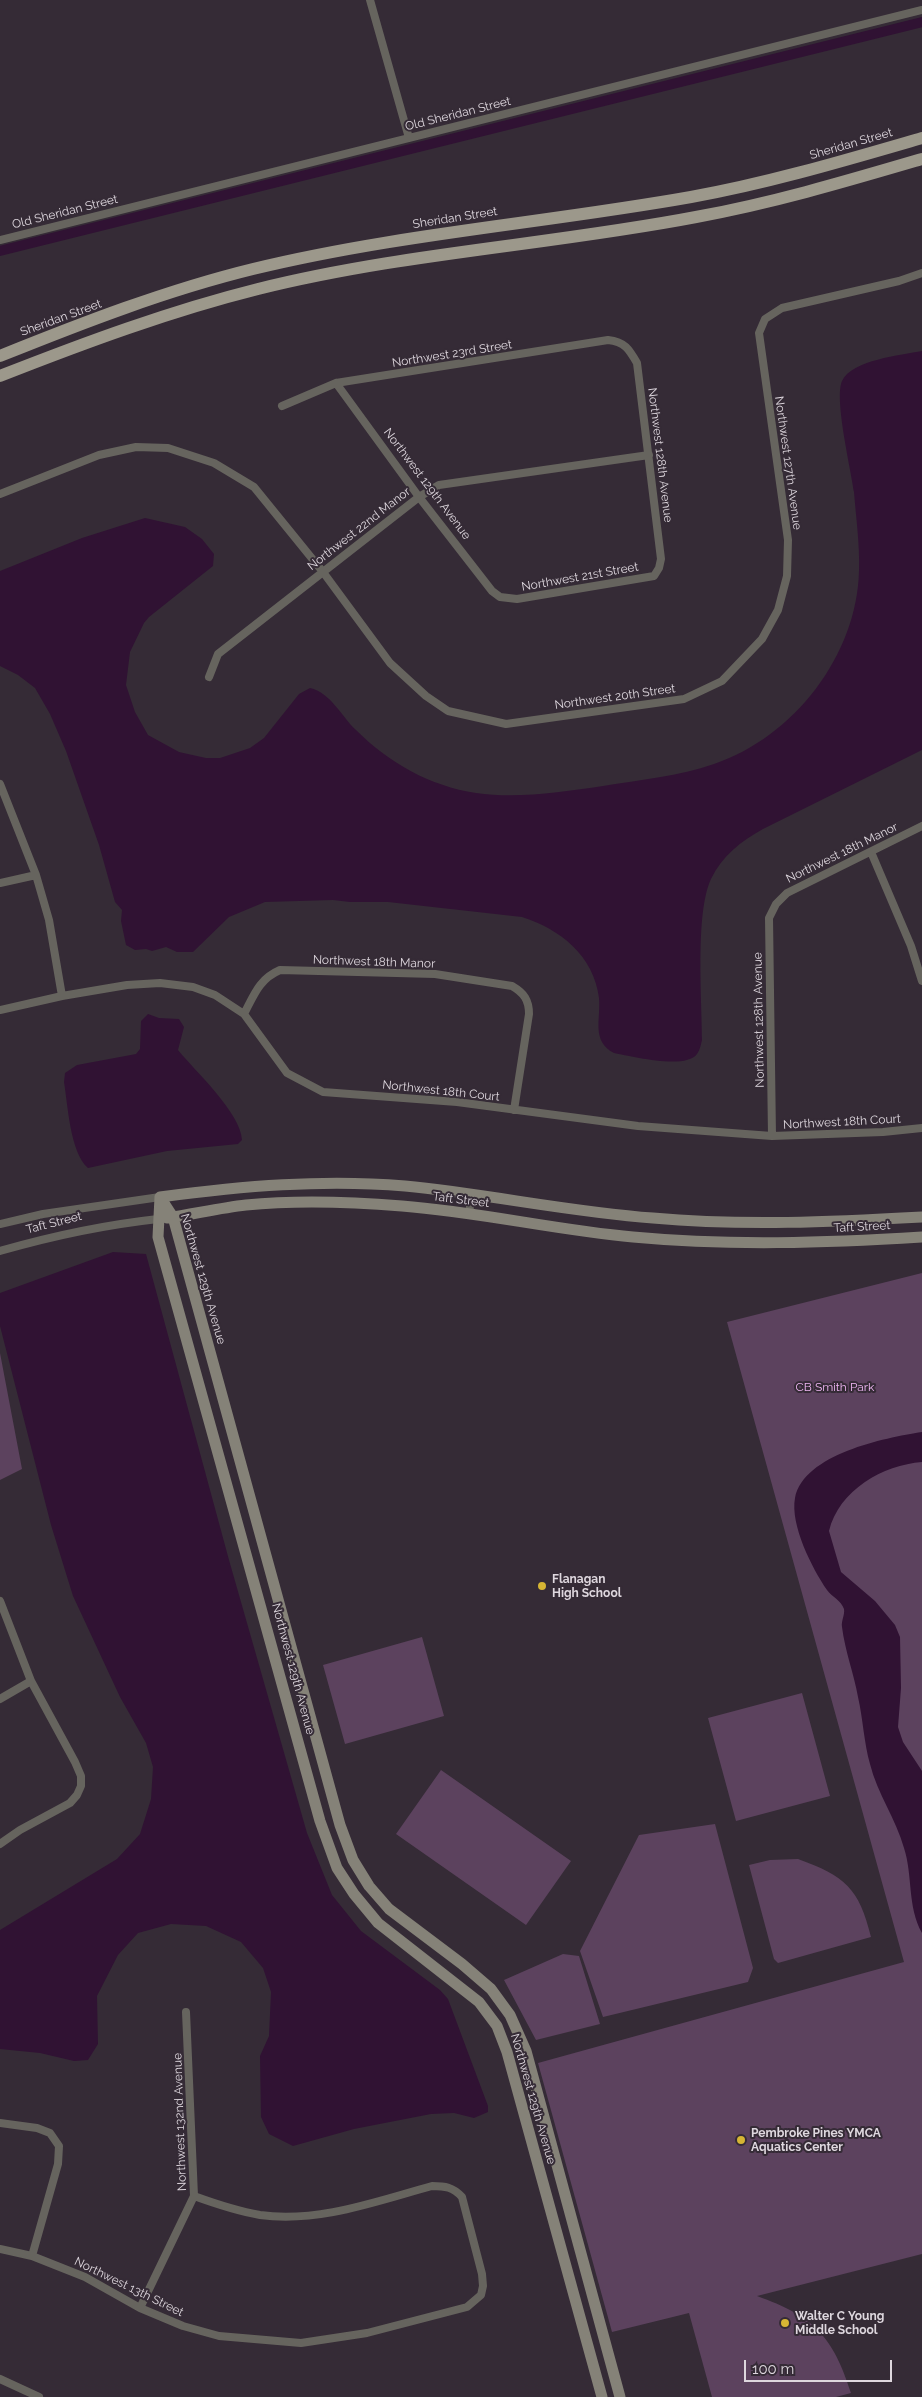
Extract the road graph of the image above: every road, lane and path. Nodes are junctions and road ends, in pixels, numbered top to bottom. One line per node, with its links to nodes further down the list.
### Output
1 (370, 0): 3 (street)
2 (922, 10): 3 (street, Old Sheridan Street)
3 (409, 138): 6 (street, Old Sheridan Street)
4 (922, 138): 9 (main road, Sheridan Street)
5 (922, 159): 10 (main road)
6 (0, 240)
7 (922, 273): 19 (street, Northwest 127th Avenue)
8 (628, 346): 11 (street, Northwest 23rd Street); 13 (street, Northwest 128th Avenue)
9 (0, 356)
10 (0, 376)
11 (336, 383): 12 (street, Northwest 23rd Street); 15 (street, Northwest 129th Avenue)
12 (282, 406)
13 (649, 455): 15 (street, Northwest 22nd Manor); 16 (street, Northwest 128th Avenue)
14 (0, 494): 17 (street)
15 (419, 497): 17 (street, Northwest 22nd Manor); 18 (street, Northwest 129th Avenue)
16 (659, 568): 18 (street, Northwest 21st Street)
17 (323, 572): 19 (street, Northwest 20th Street); 20 (street, Northwest 22nd Manor)
18 (500, 597)
19 (778, 610)
20 (209, 677)
21 (0, 784): 24 (street)
22 (922, 826): 23 (street, Northwest 18th Manor)
23 (871, 852): 26 (street, Northwest 18th Manor); 27 (street)
24 (36, 874): 25 (street); 28 (street)
25 (0, 883)
26 (776, 904): 33 (street, Northwest 128th Avenue)
27 (922, 981)
28 (62, 996): 29 (street, Northwest 18th Court); 30 (street, Northwest 18th Court)
29 (0, 1010)
30 (244, 1014): 31 (street, Northwest 18th Court); 31 (street, Northwest 18th Manor)
31 (514, 1110): 33 (street, Northwest 18th Court)
32 (922, 1128): 33 (street, Northwest 18th Court)
33 (772, 1136)
34 (472, 1194): 35 (street, Taft Street); 36 (street); 38 (street, Taft Street)
35 (160, 1196): 37 (street, Northwest 129th Avenue); 39 (street, Northwest 129th Avenue); 40 (street, Taft Street)
36 (469, 1214): 37 (street, Taft Street); 41 (street, Taft Street)
37 (173, 1217): 39 (street, Taft Street); 44 (street, Northwest 129th Avenue)
38 (922, 1217)
39 (158, 1219): 42 (street, Taft Street); 45 (street, Northwest 129th Avenue)
40 (0, 1224)
41 (922, 1237)
42 (0, 1249)
43 (0, 1601): 46 (street)
44 (292, 1649): 45 (street); 58 (street, Northwest 129th Avenue)
45 (278, 1666): 57 (street, Northwest 129th Avenue)
46 (31, 1681): 47 (street); 48 (street)
47 (0, 1699)
48 (0, 1844)
49 (186, 2012): 51 (street, Northwest 132nd Avenue)
50 (0, 2123): 53 (street)
51 (194, 2196): 54 (street, Northwest 132nd Avenue); 54 (street, Northwest 13th Street)
52 (0, 2249): 53 (street, Northwest 13th Street)
53 (32, 2256): 54 (street, Northwest 13th Street)
54 (140, 2308)
55 (0, 2379): 56 (street)
56 (39, 2397)
57 (602, 2397)
58 (620, 2397)

